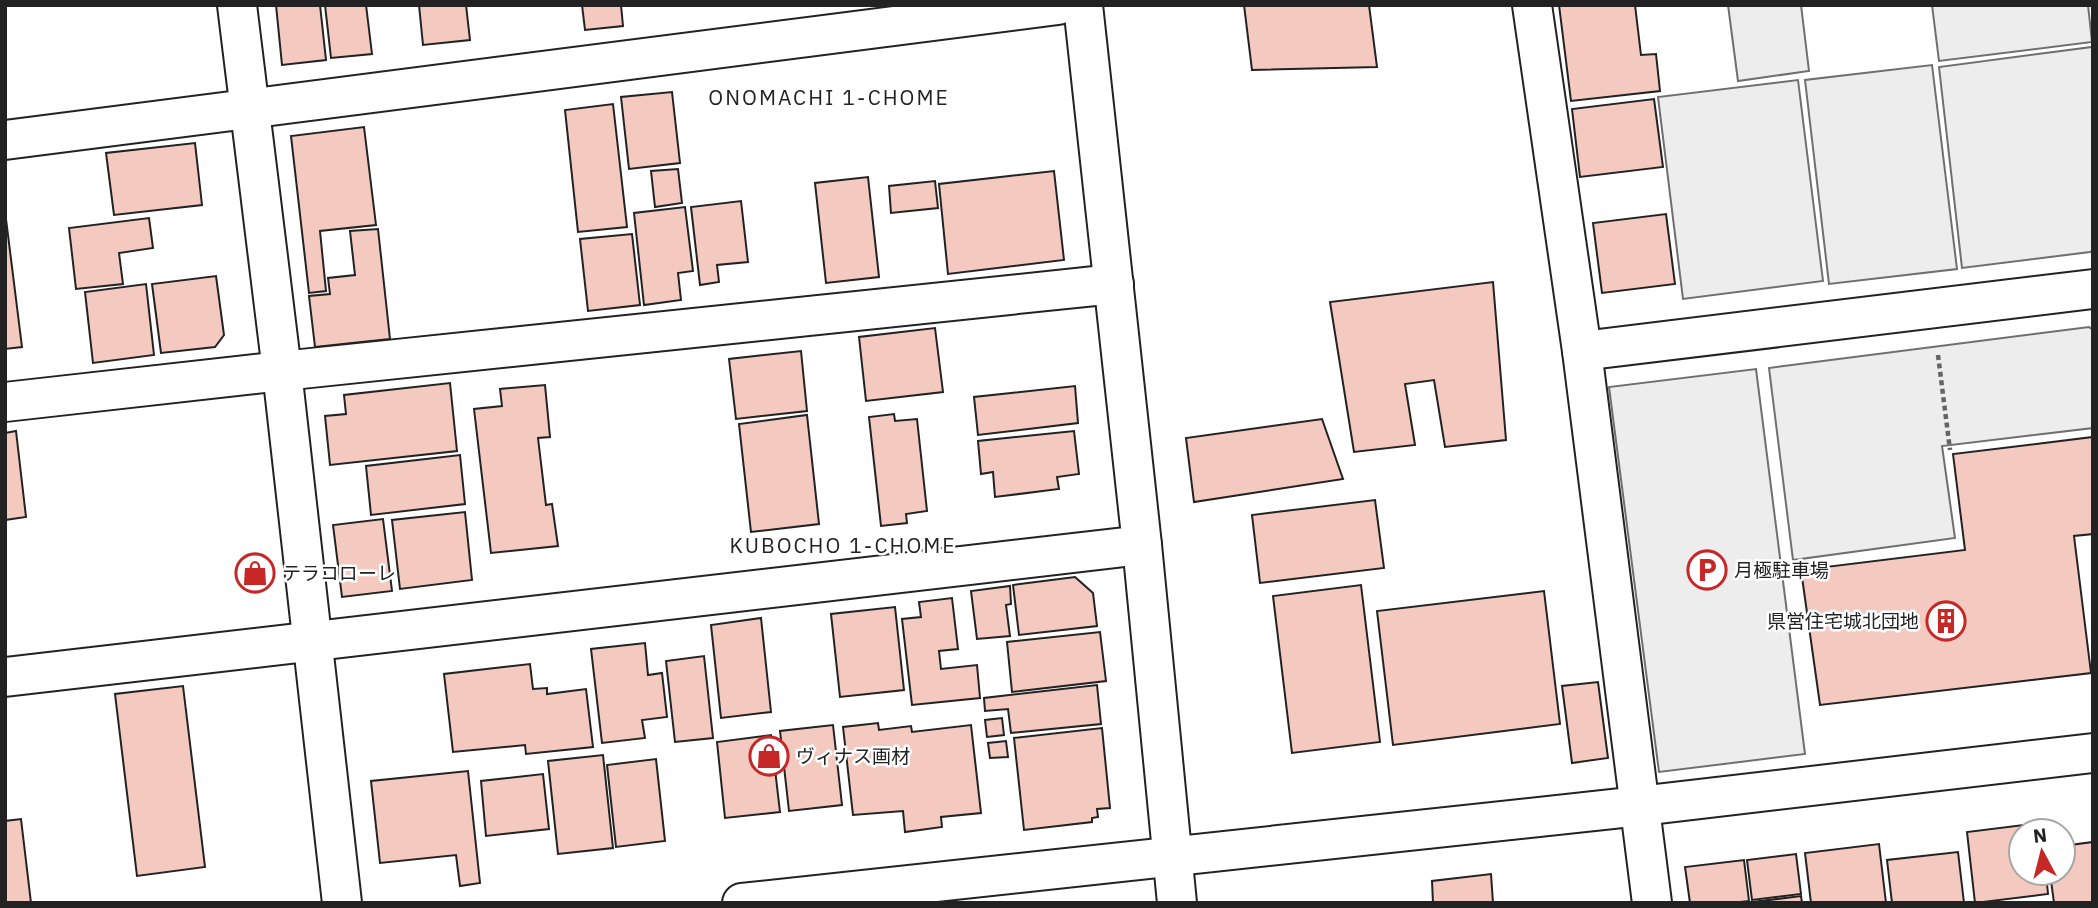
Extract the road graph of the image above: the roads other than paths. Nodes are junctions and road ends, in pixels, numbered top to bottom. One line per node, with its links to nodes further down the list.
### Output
1 (237, 5): 5 (street)
2 (1058, 5): 5 (street)
3 (1083, 5): 7 (street)
4 (1532, 5): 9 (street)
5 (250, 107): 6 (street); 10 (street)
6 (5, 140)
7 (1114, 284): 10 (street); 12 (street)
8 (2093, 289): 9 (street)
9 (1582, 351): 16 (street)
10 (282, 371): 11 (street); 13 (street)
11 (5, 402)
12 (1142, 545): 13 (street); 17 (street)
13 (313, 642): 14 (street); 18 (street)
14 (5, 677)
15 (2093, 753): 16 (street)
16 (1640, 806): 17 (street); 21 (street)
17 (1173, 856): 19 (street); 20 (street)
18 (342, 903)
19 (742, 903)
20 (1177, 903)
21 (1652, 903)

